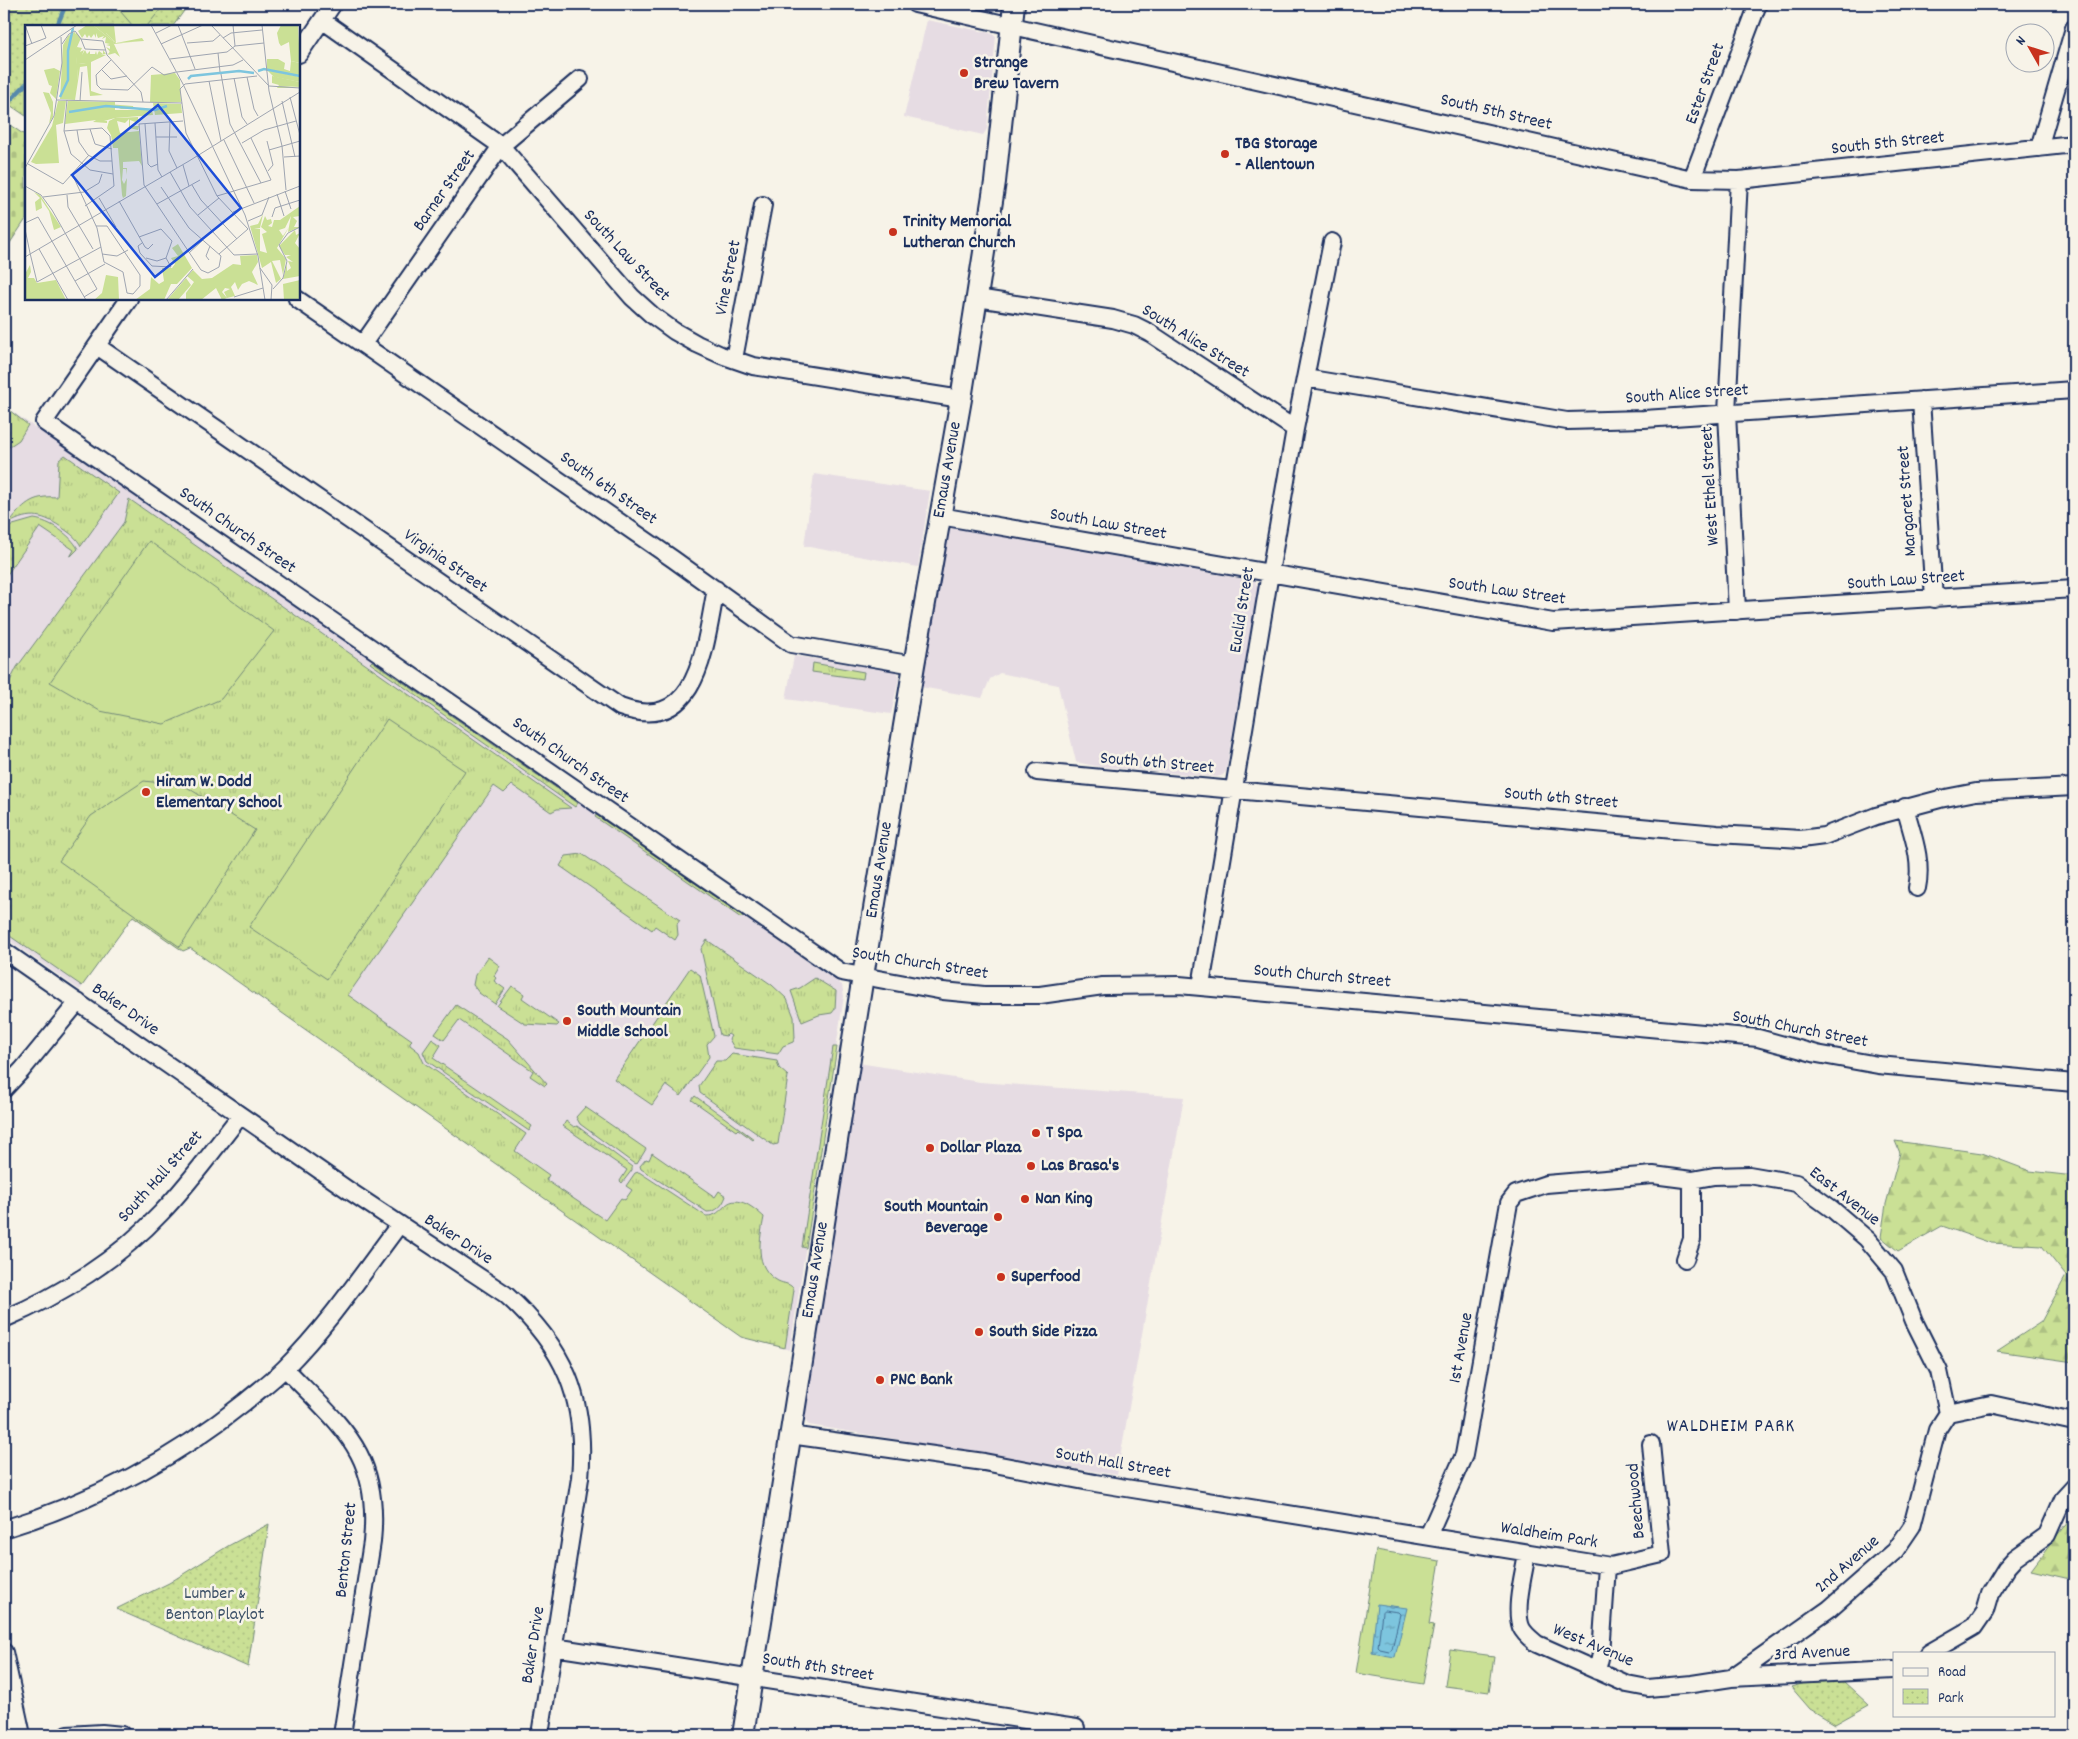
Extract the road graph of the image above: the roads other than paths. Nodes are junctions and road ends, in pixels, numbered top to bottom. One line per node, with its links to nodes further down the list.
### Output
1 (333, 4): 5 (street)
2 (915, 4): 6 (street, South 5th Street)
3 (1014, 4): 6 (main road, Emaus Avenue)
4 (1758, 4): 13 (street, Ester Street)
5 (322, 20): 8 (street); 11 (street, South Law Street)
6 (1012, 25): 13 (street, South 5th Street); 17 (main road, Emaus Avenue)
7 (2074, 28): 12 (street)
8 (300, 53)
9 (580, 79): 11 (street, Barner Street)
10 (2074, 144): 12 (street, South 5th Street)
11 (500, 146): 20 (street, Barner Street); 22 (street, South Law Street)
12 (2038, 148): 14 (street, South 5th Street)
13 (1692, 179): 14 (street, South 5th Street)
14 (1739, 180): 27 (street, West Ethel Street)
15 (763, 204): 22 (street, Vine Street)
16 (1332, 242): 23 (street, Euclid Street)
17 (977, 298): 25 (main road, Emaus Avenue); 28 (street, South Alice Street)
18 (128, 300): 21 (street)
19 (298, 300): 20 (street, South 6th Street)
20 (363, 344): 31 (street, South 6th Street)
21 (96, 346): 31 (street, Virginia Street); 42 (street, South Church Street)
22 (734, 359): 25 (street, South Law Street)
23 (1306, 378): 27 (street, South Alice Street); 28 (street, Euclid Street)
24 (2074, 390): 26 (street, South Alice Street)
25 (961, 399): 29 (main road, Emaus Avenue)
26 (1921, 400): 27 (street, South Alice Street); 33 (street, Margaret Street)
27 (1727, 413): 34 (street, West Ethel Street)
28 (1295, 429): 30 (street, Euclid Street)
29 (940, 516): 30 (street, South Law Street); 35 (main road, Emaus Avenue)
30 (1270, 573): 34 (street, South Law Street); 38 (street, Euclid Street)
31 (716, 589): 35 (street, South 6th Street)
32 (2074, 589): 33 (street, South Law Street)
33 (1934, 599): 34 (street, South Law Street)
34 (1738, 611)
35 (914, 665): 42 (main road, Emaus Avenue)
36 (1038, 772): 38 (street, South 6th Street)
37 (2074, 787): 39 (street, South 6th Street)
38 (1234, 790): 39 (street, South 6th Street); 43 (street, Euclid Street)
39 (1905, 807): 40 (street)
40 (1917, 888)
41 (4, 951): 44 (street, Baker Drive)
42 (862, 976): 43 (street, South Church Street); 56 (main road, Emaus Avenue)
43 (1201, 986): 45 (street, South Church Street)
44 (78, 1002): 46 (street); 47 (street, Baker Drive)
45 (2074, 1083)
46 (4, 1089)
47 (240, 1116): 50 (street, Baker Drive); 52 (street, South Hall Street)
48 (1692, 1180): 49 (street, East Avenue); 51 (street); 54 (street, East Avenue)
49 (1546, 1184): 60 (street, 1st Avenue)
50 (399, 1225): 53 (street); 64 (street, Baker Drive)
51 (1685, 1258)
52 (4, 1319)
53 (285, 1368): 59 (street); 75 (street, Benton Street)
54 (1948, 1413): 55 (street); 70 (street, 2nd Avenue)
55 (2074, 1422)
56 (790, 1435): 60 (street, South Hall Street); 69 (main road, Emaus Avenue)
57 (1651, 1444): 62 (street, Beechwood)
58 (2074, 1487): 66 (street)
59 (4, 1529)
60 (1428, 1536): 61 (street, Waldheim Park)
61 (1527, 1552): 63 (street, Waldheim Park); 68 (street, West Avenue)
62 (1662, 1554): 63 (street, Waldheim Park)
63 (1607, 1566): 68 (street)
64 (554, 1647): 69 (street, South 8th Street); 76 (street, Baker Drive)
65 (4, 1652): 72 (street)
66 (1931, 1652)
67 (1893, 1670): 70 (street, 3rd Avenue)
68 (1597, 1671): 70 (street, West Avenue)
69 (752, 1678): 71 (street, South 8th Street); 77 (main road, Emaus Avenue)
70 (1731, 1678)
71 (1076, 1728)
72 (22, 1735)
73 (67, 1735): 74 (street)
74 (122, 1735)
75 (342, 1735)
76 (540, 1735)
77 (743, 1735)

